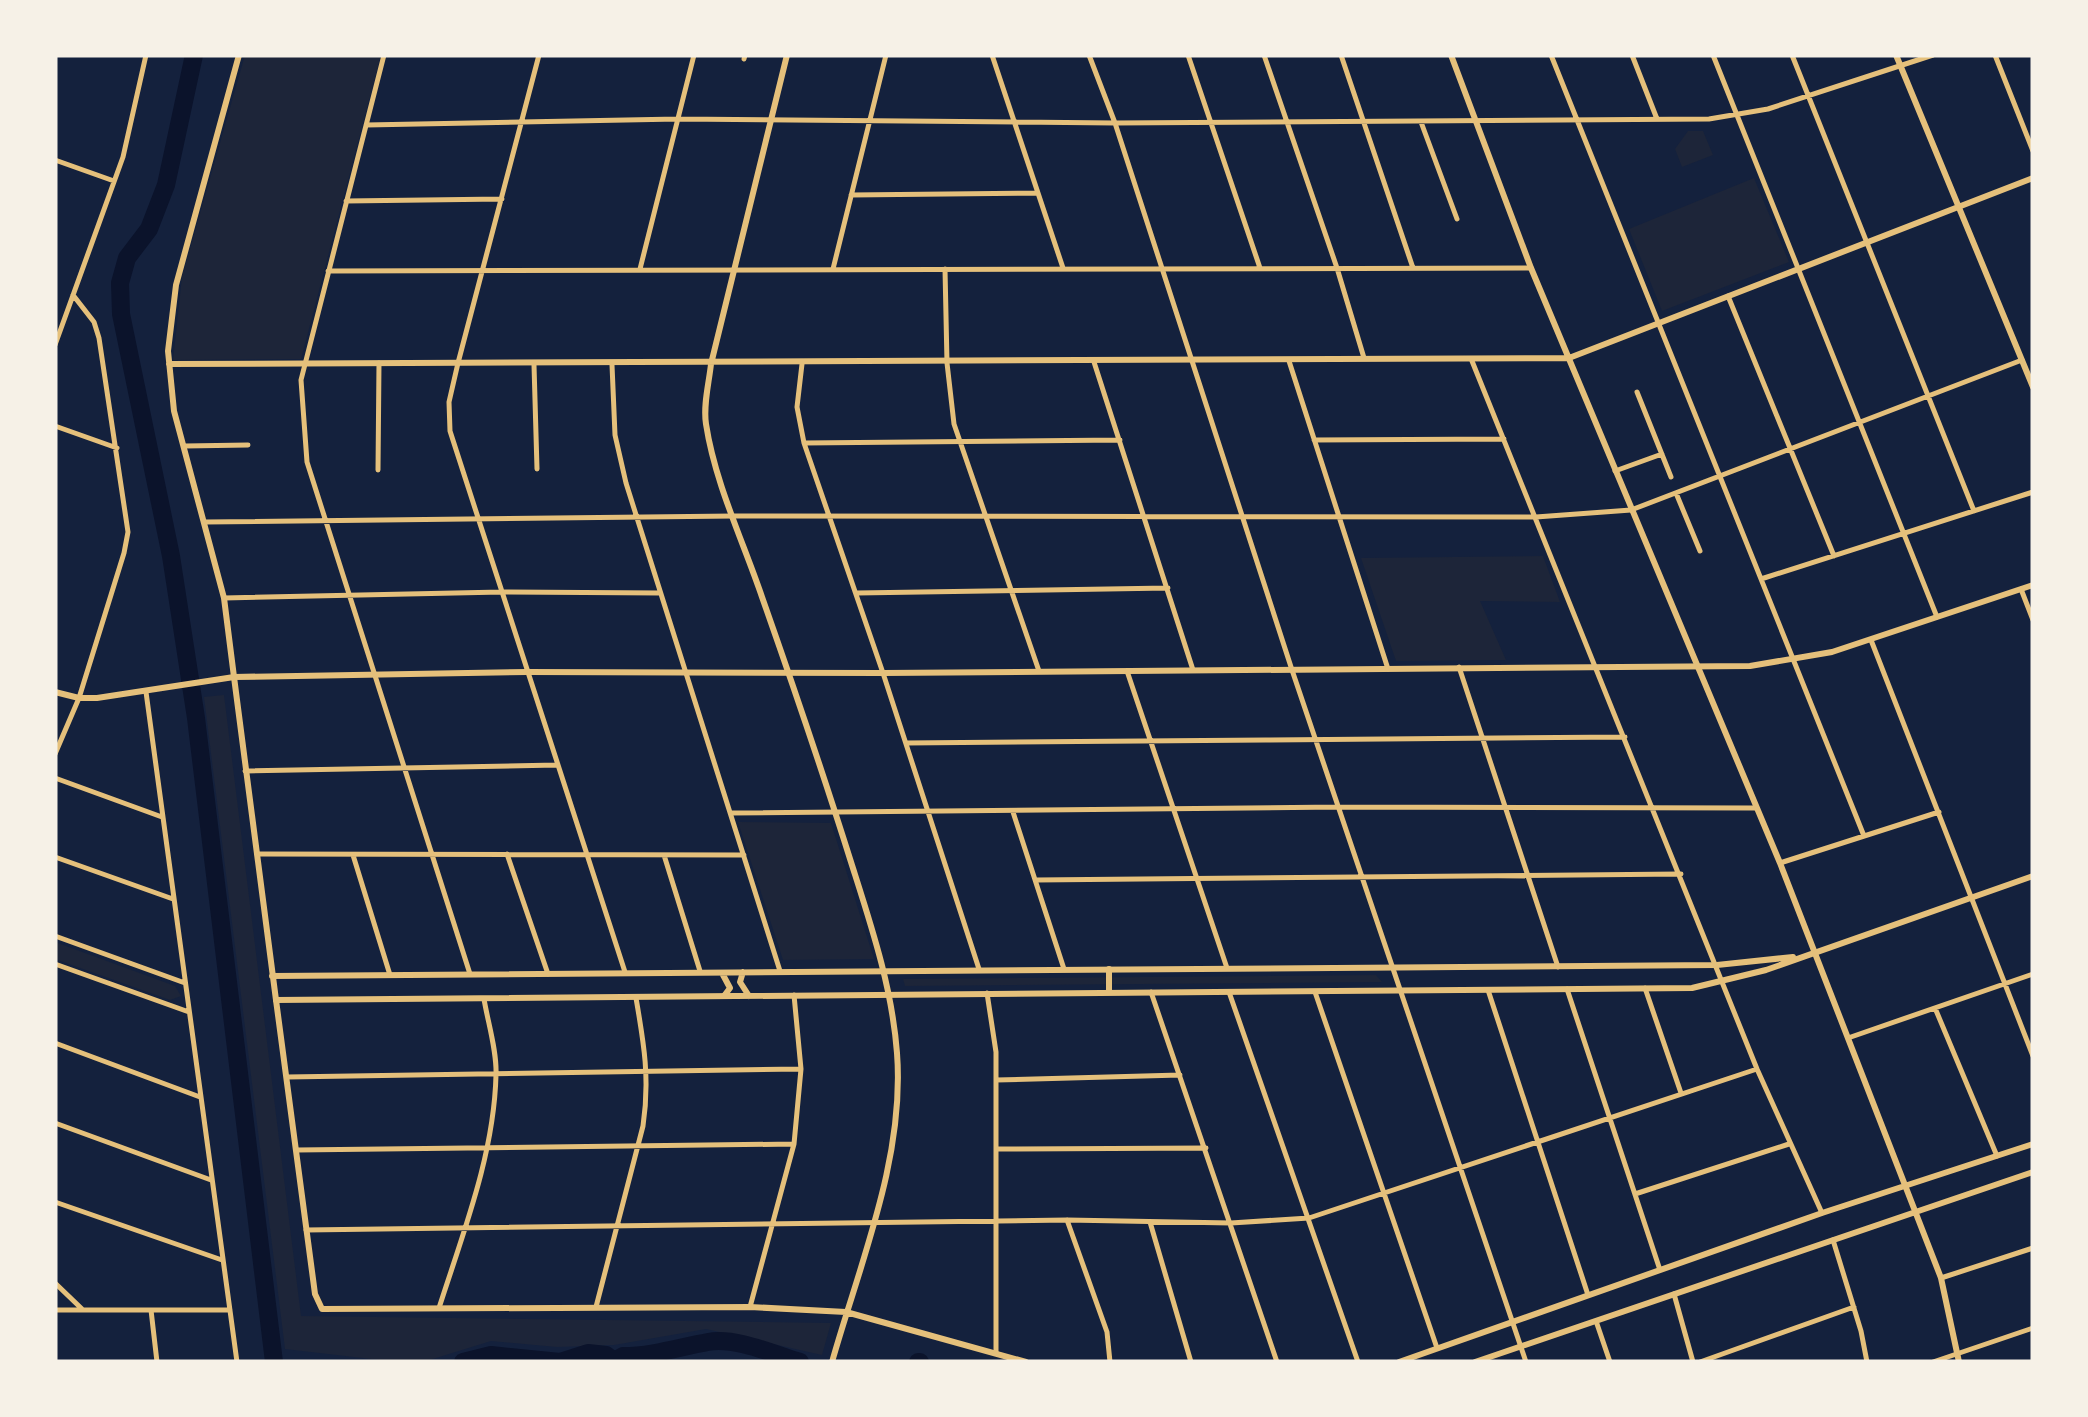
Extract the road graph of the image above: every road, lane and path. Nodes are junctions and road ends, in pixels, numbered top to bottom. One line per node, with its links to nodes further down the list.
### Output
1 (146, 55): 41 (street)
2 (239, 55): 77 (street)
3 (384, 55): 37 (street)
4 (539, 55): 27 (street)
5 (694, 55): 24 (street)
6 (788, 55): 25 (street)
7 (886, 55): 28 (street)
8 (992, 55): 30 (street)
9 (1089, 55): 36 (street)
10 (1188, 55): 31 (street)
11 (1264, 55): 32 (street)
12 (1341, 55): 33 (street)
13 (1450, 55): 35 (street)
14 (1551, 55): 29 (street)
15 (1632, 55): 26 (street)
16 (1713, 55): 23 (street)
17 (1792, 55): 22 (street)
18 (1896, 55): 21 (street)
19 (1933, 55): 21 (street)
20 (1994, 55): 38 (street)
21 (1901, 67): 22 (street); 46 (street)
22 (1808, 96): 23 (street); 48 (street)
23 (1738, 116): 26 (street); 55 (street)
24 (678, 119): 25 (street); 27 (street); 56 (street)
25 (771, 119): 28 (street); 60 (street)
26 (1658, 119): 29 (street)
27 (522, 120): 37 (street); 44 (street)
28 (869, 120): 30 (street); 43 (street)
29 (1576, 120): 35 (street); 64 (street)
30 (1013, 122): 36 (street); 42 (street)
31 (1211, 122): 32 (street); 36 (street); 51 (street)
32 (1286, 122): 33 (street); 52 (street)
33 (1364, 122): 34 (street); 53 (street)
34 (1420, 122): 35 (street); 47 (street)
35 (1478, 122): 54 (street)
36 (1115, 123): 50 (street)
37 (366, 124): 45 (street)
38 (2033, 151)
39 (55, 160): 41 (street)
40 (2033, 178): 46 (street)
41 (114, 181): 62 (street)
42 (1037, 193): 43 (street); 49 (street)
43 (851, 196): 57 (street)
44 (502, 198): 45 (street); 61 (street)
45 (346, 201): 59 (street)
46 (1958, 205): 48 (street); 67 (street)
47 (1457, 219)
48 (1867, 241): 55 (street); 84 (street)
49 (1063, 268): 50 (street); 58 (street)
50 (1162, 268): 51 (street); 68 (street)
51 (1260, 268): 52 (street)
52 (1338, 268): 53 (street); 70 (street)
53 (1413, 268): 54 (street)
54 (1531, 268): 66 (street)
55 (1798, 268): 63 (street); 85 (street)
56 (640, 269): 60 (street); 61 (street)
57 (833, 269): 58 (street); 60 (street)
58 (945, 269): 76 (street)
59 (328, 270): 61 (street); 74 (street)
60 (734, 270): 79 (street)
61 (483, 271): 75 (street)
62 (73, 295): 65 (street); 94 (street)
63 (1728, 296): 64 (street); 95 (street)
64 (1659, 323): 66 (street); 100 (street)
65 (55, 344)
66 (1569, 358): 71 (street); 99 (street)
67 (2022, 360): 82 (street); 84 (street)
68 (1192, 361): 69 (street); 73 (street); 106 (street)
69 (1289, 361): 70 (street); 89 (street)
70 (1365, 361): 71 (street)
71 (1472, 361): 87 (street)
72 (380, 362): 74 (street); 75 (street); 98 (street)
73 (1094, 362): 76 (street); 88 (street)
74 (305, 363): 77 (street); 114 (street)
75 (458, 363): 81 (street); 115 (street)
76 (947, 363): 80 (street); 90 (street)
77 (169, 364): 93 (street)
78 (612, 364): 79 (street); 81 (street); 113 (street)
79 (711, 364): 80 (street); 107 (street)
80 (802, 364): 91 (street)
81 (534, 365): 97 (street)
82 (2033, 387)
83 (1637, 392): 96 (street)
84 (1929, 395): 85 (street); 105 (street)
85 (1860, 422): 95 (street); 117 (street)
86 (55, 426): 94 (street)
87 (1504, 439): 89 (street); 112 (street)
88 (1120, 440): 90 (street); 110 (street)
89 (1314, 440): 111 (street)
90 (960, 442): 91 (street); 109 (street)
91 (804, 443): 108 (street)
92 (248, 445): 93 (street)
93 (186, 446): 116 (street)
94 (117, 448): 152 (street)
95 (1790, 448): 100 (street); 119 (street)
96 (1662, 454): 99 (street); 101 (street)
97 (537, 469)
98 (378, 470)
99 (1615, 471): 104 (street)
100 (1720, 476): 102 (street); 120 (street)
101 (1670, 477)
102 (1676, 492): 104 (street); 118 (street)
103 (2033, 492): 105 (street)
104 (1631, 510): 112 (street); 136 (street)
105 (1974, 510): 117 (street)
106 (1242, 515): 110 (street); 111 (street); 139 (street)
107 (734, 516): 108 (street); 113 (street); 143 (street)
108 (831, 516): 109 (street); 127 (street)
109 (985, 516): 110 (street); 124 (street)
110 (1146, 516): 122 (street)
111 (1337, 516): 112 (street); 137 (street)
112 (1536, 517): 135 (street)
113 (637, 518): 115 (street); 126 (street)
114 (325, 520): 115 (street); 116 (street); 128 (street)
115 (479, 520): 125 (street)
116 (205, 522): 129 (street)
117 (1905, 533): 119 (street); 130 (street)
118 (1700, 552)
119 (1834, 556): 120 (street)
120 (1762, 579): 133 (street)
121 (2033, 585): 123 (street)
122 (1168, 588): 124 (street); 138 (street)
123 (2021, 589): 130 (street); 131 (street)
124 (1010, 591): 127 (street); 140 (street)
125 (502, 592): 126 (street); 128 (street); 142 (street)
126 (660, 593): 144 (street)
127 (857, 593): 145 (street)
128 (348, 594): 129 (street); 146 (street)
129 (224, 598): 148 (street)
130 (1937, 617): 132 (street)
131 (2033, 620)
132 (1871, 640): 133 (street); 169 (street)
133 (1795, 661): 136 (street); 174 (street)
134 (1459, 667): 135 (street); 137 (street); 154 (street)
135 (1597, 667): 136 (street); 155 (street)
136 (1696, 667): 166 (street)
137 (1388, 668): 139 (street)
138 (1193, 670): 139 (street); 141 (street)
139 (1292, 670): 153 (street)
140 (1039, 671): 141 (street); 145 (street)
141 (1126, 671): 157 (street)
142 (527, 672): 144 (street); 146 (street); 159 (street)
143 (788, 672): 144 (street); 145 (street); 172 (street)
144 (685, 673): 171 (street)
145 (884, 673): 156 (street)
146 (372, 674): 147 (street); 160 (street)
147 (252, 676): 148 (street); 149 (street)
148 (234, 677): 149 (street); 151 (street)
149 (236, 690): 161 (street)
150 (55, 692): 152 (street)
151 (146, 692): 152 (street); 173 (street)
152 (78, 698): 158 (street)
153 (1314, 737): 154 (street); 157 (street); 163 (street)
154 (1482, 737): 155 (street); 164 (street)
155 (1625, 737): 165 (street)
156 (906, 742): 157 (street); 170 (street)
157 (1150, 743): 167 (street)
158 (55, 754)
159 (557, 765): 160 (street); 180 (street)
160 (402, 768): 161 (street); 176 (street)
161 (245, 771): 175 (street)
162 (55, 778): 173 (street)
163 (1338, 806): 164 (street); 167 (street); 187 (street)
164 (1505, 807): 165 (street); 185 (street)
165 (1654, 808): 166 (street); 184 (street)
166 (1757, 808): 183 (street)
167 (1172, 809): 168 (street); 189 (street)
168 (1013, 812): 170 (street); 188 (street)
169 (1938, 812): 174 (street); 190 (street)
170 (929, 813): 172 (street); 202 (street)
171 (730, 814): 172 (street); 178 (street)
172 (836, 814): 201 (street)
173 (162, 817): 191 (street)
174 (1864, 836): 183 (street)
175 (258, 854): 179 (street); 212 (street)
176 (431, 854): 177 (street); 179 (street); 208 (street)
177 (507, 854): 180 (street); 209 (street)
178 (744, 854): 181 (street); 204 (street)
179 (353, 855): 211 (street)
180 (586, 855): 181 (street); 205 (street)
181 (664, 855): 206 (street)
182 (55, 857): 191 (street)
183 (1780, 862): 193 (street)
184 (1681, 874): 185 (street); 195 (street)
185 (1527, 876): 187 (street); 197 (street)
186 (2033, 876): 190 (street)
187 (1362, 877): 189 (street); 196 (street)
188 (1036, 880): 189 (street); 198 (street)
189 (1197, 881): 200 (street)
190 (1973, 896): 193 (street); 215 (street)
191 (174, 899): 214 (street)
192 (55, 936): 214 (street)
193 (1814, 953): 195 (street); 213 (street); 234 (street)
194 (55, 964): 233 (street)
195 (1716, 965): 197 (street); 213 (street)
196 (1392, 967): 197 (street); 200 (street); 218 (street)
197 (1558, 967)
198 (1064, 968): 199 (street); 202 (street)
199 (1109, 968): 200 (street); 221 (street)
200 (1227, 968)
201 (884, 969): 202 (street); 204 (street); 225 (street)
202 (979, 969)
203 (743, 971): 204 (street); 207 (street); 228 (street)
204 (780, 971)
205 (625, 972): 206 (street); 209 (street)
206 (700, 972): 207 (street)
207 (720, 972): 227 (street)
208 (470, 974): 209 (street); 211 (street)
209 (548, 974)
210 (2033, 974): 215 (street)
211 (390, 975): 212 (street)
212 (272, 976): 231 (street)
213 (1723, 982): 216 (street); 238 (street)
214 (185, 983): 233 (street)
215 (2006, 983): 232 (street); 236 (street)
216 (1646, 988): 217 (street); 244 (street)
217 (1566, 989): 219 (street); 246 (street)
218 (1401, 990): 219 (street); 220 (street); 258 (street)
219 (1488, 990): 248 (street)
220 (1314, 991): 223 (street); 262 (street)
221 (1110, 992): 222 (street); 224 (street)
222 (1151, 992): 223 (street); 241 (street)
223 (1229, 992): 267 (street)
224 (987, 993): 225 (street); 243 (street)
225 (888, 994): 226 (street); 273 (street)
226 (794, 995): 228 (street); 237 (street)
227 (723, 996): 228 (street); 229 (street)
228 (749, 996)
229 (636, 997): 230 (street); 239 (street)
230 (484, 999): 231 (street); 240 (street)
231 (276, 1000): 242 (street)
232 (1934, 1008): 234 (street); 257 (street)
233 (189, 1012): 245 (street)
234 (1848, 1038): 261 (street)
235 (55, 1043): 245 (street)
236 (2033, 1056)
237 (801, 1069): 239 (street); 250 (street)
238 (1757, 1069): 244 (street); 251 (street)
239 (648, 1070): 240 (street); 249 (street)
240 (496, 1073): 242 (street); 253 (street)
241 (1180, 1075): 243 (street); 254 (street)
242 (288, 1077): 256 (street)
243 (996, 1080): 255 (street)
244 (1681, 1093): 246 (street)
245 (200, 1097): 260 (street)
246 (1609, 1118): 248 (street); 263 (street)
247 (55, 1123): 260 (street)
248 (1539, 1141): 258 (street); 284 (street)
249 (639, 1144): 250 (street); 253 (street); 274 (street)
250 (794, 1144): 271 (street)
251 (1790, 1144): 263 (street); 266 (street)
252 (2033, 1144): 257 (street)
253 (486, 1148): 256 (street); 276 (street)
254 (1206, 1148): 255 (street); 272 (street)
255 (996, 1149): 269 (street)
256 (297, 1150): 275 (street)
257 (1997, 1156): 261 (street)
258 (1462, 1167): 262 (street); 295 (street)
259 (2033, 1172): 265 (street)
260 (212, 1180): 279 (street)
261 (1906, 1188): 265 (street); 266 (street)
262 (1384, 1193): 267 (street); 298 (street)
263 (1634, 1194): 280 (street)
264 (55, 1202): 279 (street)
265 (1916, 1212): 277 (street); 281 (street)
266 (1822, 1214): 280 (street)
267 (1309, 1218): 272 (street); 308 (street)
268 (1067, 1220): 269 (street); 270 (street); 305 (street)
269 (998, 1222): 273 (street); 299 (street)
270 (1150, 1222): 272 (street); 306 (street)
271 (773, 1223): 273 (street); 274 (street); 286 (street)
272 (1232, 1223): 307 (street)
273 (874, 1224): 293 (street)
274 (617, 1227): 276 (street); 285 (street)
275 (306, 1230): 276 (street); 288 (street)
276 (464, 1230): 288 (street)
277 (1832, 1240): 283 (street); 287 (street)
278 (2033, 1248): 281 (street)
279 (222, 1260): 291 (street)
280 (1660, 1270): 284 (street)
281 (1941, 1278): 300 (street)
282 (55, 1283): 292 (street)
283 (1674, 1294): 294 (street); 313 (street)
284 (1588, 1296): 295 (street)
285 (596, 1307): 286 (street); 288 (street)
286 (750, 1307): 293 (street)
287 (1854, 1307): 313 (street); 314 (street)
288 (439, 1308)
289 (55, 1310): 292 (street)
290 (151, 1310): 291 (street); 292 (street); 301 (street)
291 (230, 1310): 302 (street)
292 (84, 1311)
293 (846, 1312): 299 (street); 303 (street)
294 (1596, 1320): 297 (street); 312 (street)
295 (1513, 1322): 297 (street); 298 (street)
296 (2033, 1328): 300 (street)
297 (1521, 1346): 310 (street); 311 (street)
298 (1438, 1348): 309 (street)
299 (996, 1352): 304 (street)
300 (1959, 1358): 315 (street)
301 (157, 1362)
302 (237, 1362)
303 (832, 1362)
304 (1026, 1362)
305 (1110, 1362)
306 (1191, 1362)
307 (1278, 1362)
308 (1358, 1362)
309 (1398, 1362)
310 (1475, 1362)
311 (1526, 1362)
312 (1610, 1362)
313 (1696, 1362)
314 (1867, 1362)
315 (1933, 1362)

